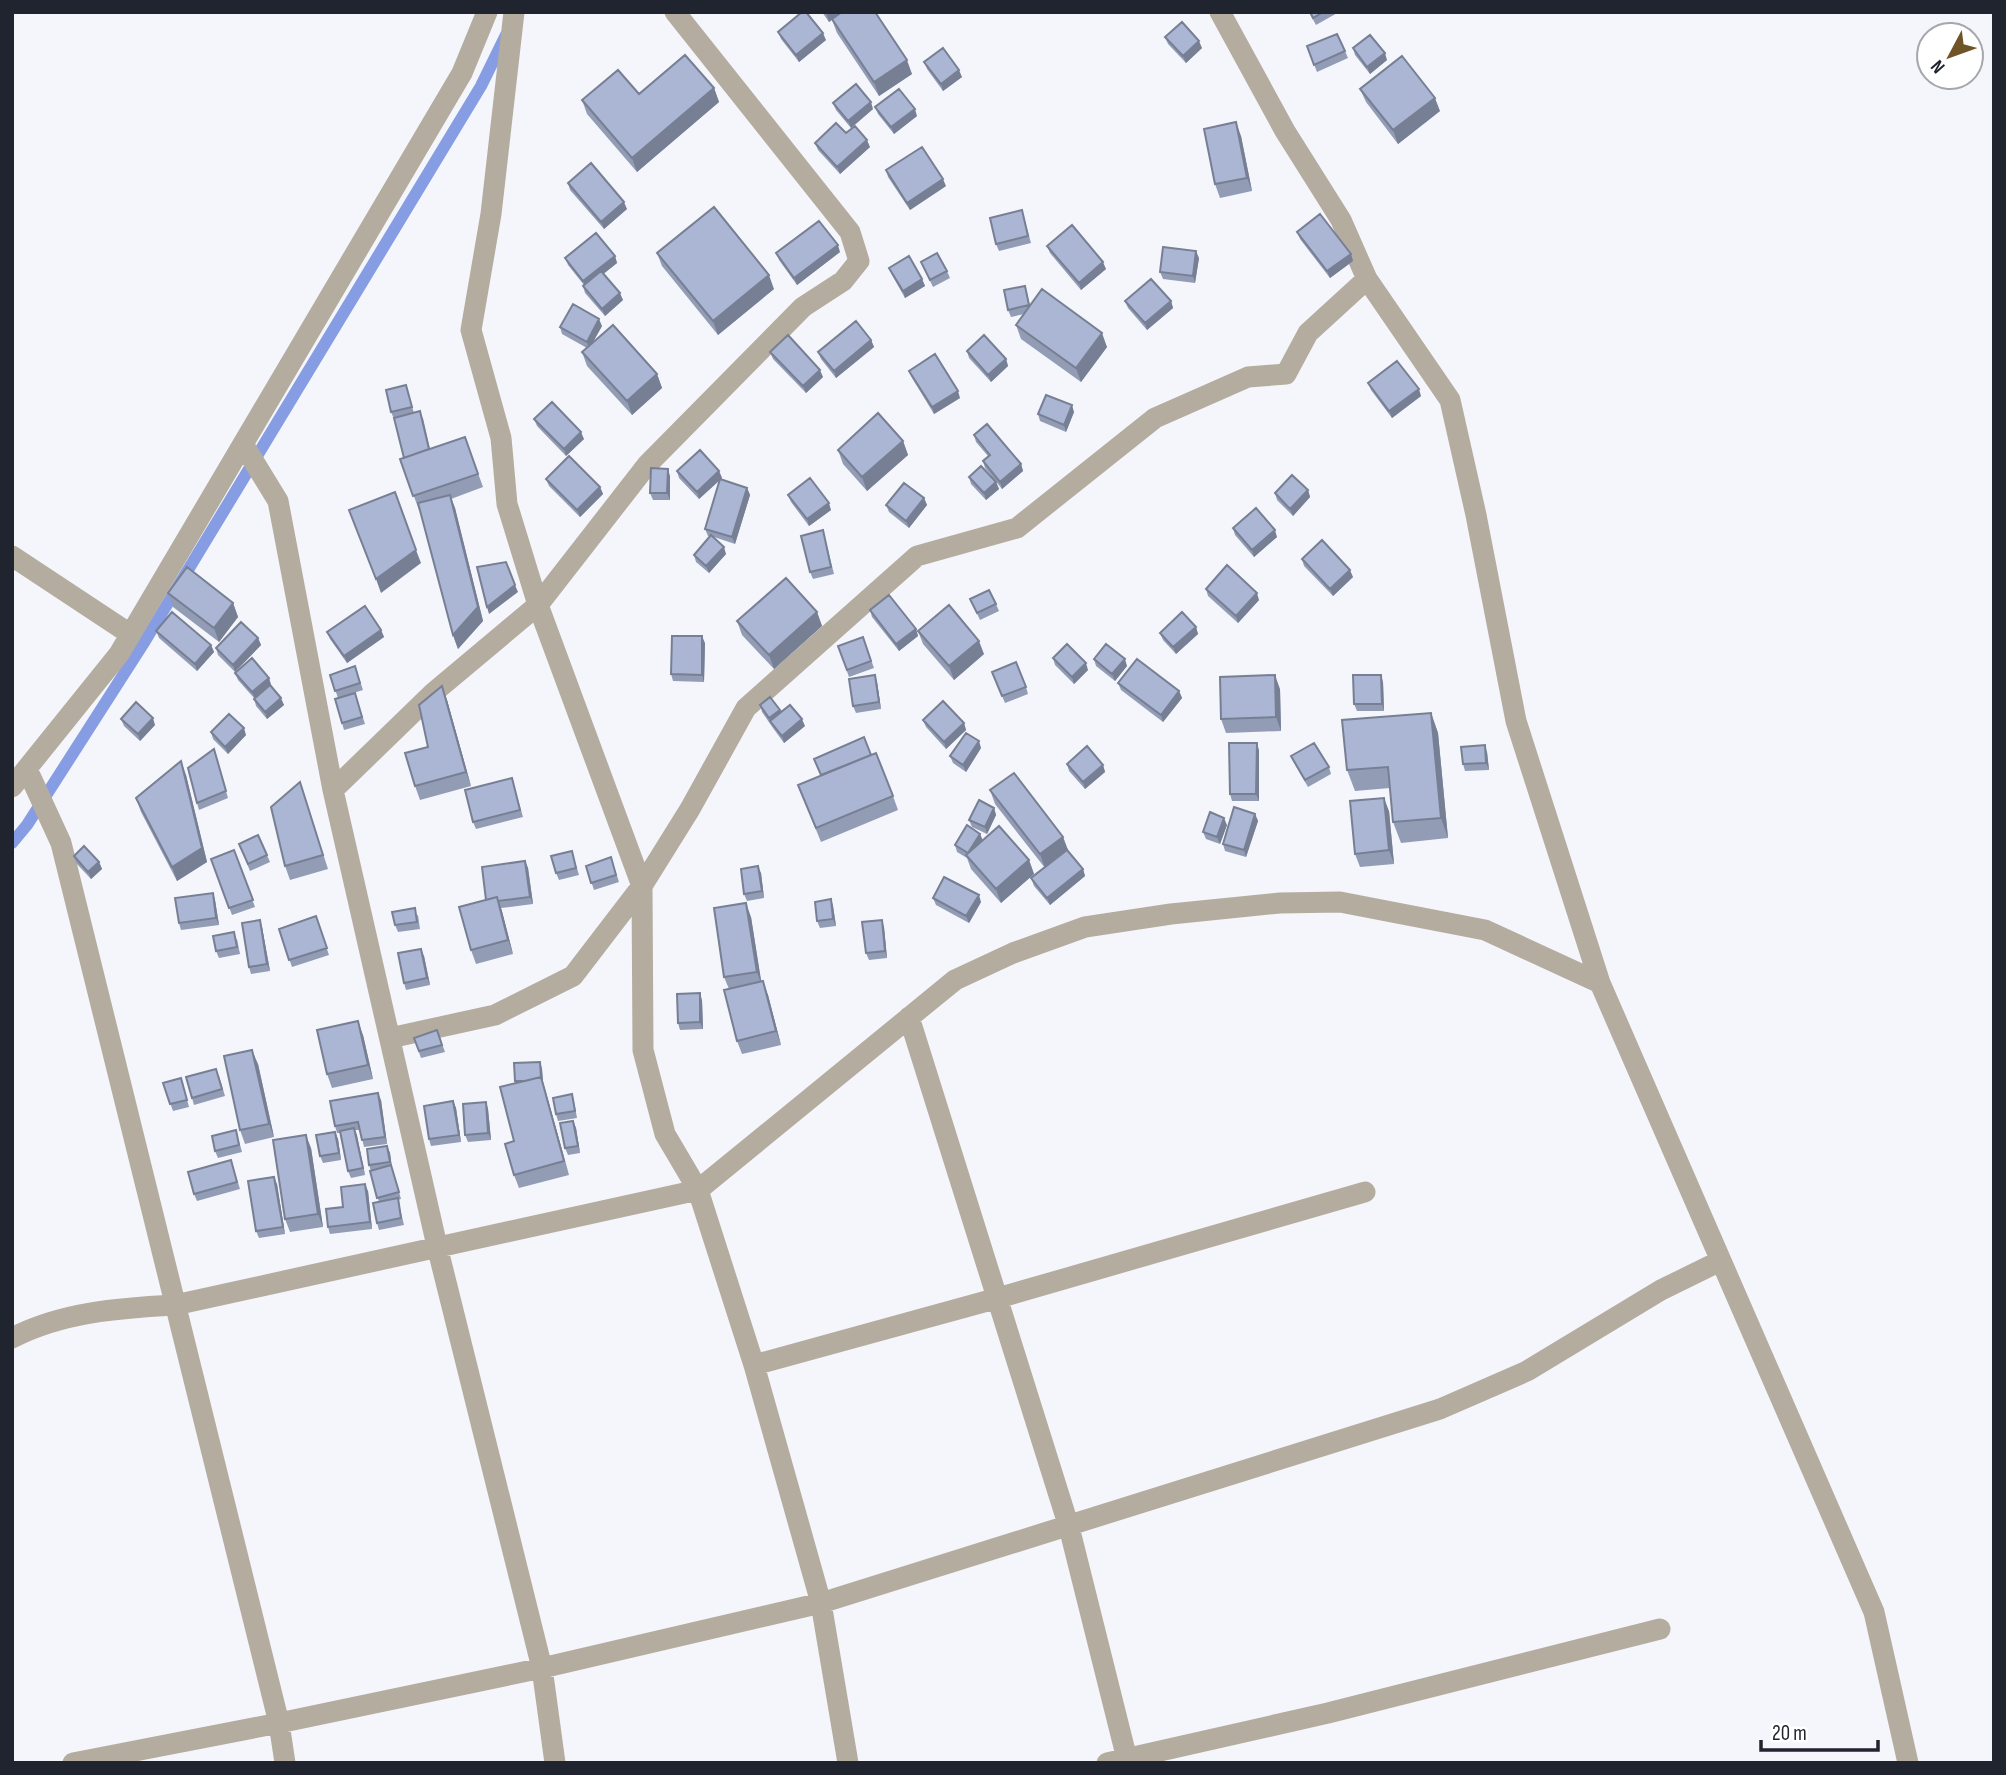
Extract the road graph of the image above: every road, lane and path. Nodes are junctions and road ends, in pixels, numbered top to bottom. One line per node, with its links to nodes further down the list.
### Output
1 (487, 12): 6 (street)
2 (514, 12): 8 (street)
3 (1220, 12): 5 (street)
4 (674, 13): 8 (street)
5 (1367, 279): 13 (street); 14 (street)
6 (243, 444): 9 (street); 12 (street)
7 (12, 556): 9 (street)
8 (538, 605): 12 (street); 13 (street)
9 (130, 634): 10 (street)
10 (27, 769): 11 (street); 22 (street)
11 (12, 786)
12 (333, 790): 16 (street)
13 (642, 886): 16 (street); 17 (street)
14 (1600, 983): 15 (street); 20 (street)
15 (909, 1017): 17 (street); 21 (street)
16 (390, 1038): 19 (street)
17 (698, 1190): 19 (street); 24 (street)
18 (1365, 1192): 21 (street)
19 (437, 1246): 22 (street); 28 (street)
20 (1720, 1261): 25 (street); 35 (street)
21 (999, 1298): 24 (street); 25 (street)
22 (175, 1305): 23 (street); 29 (street)
23 (12, 1338)
24 (754, 1366): 26 (street)
25 (1069, 1527): 26 (street); 30 (street)
26 (821, 1603): 28 (street); 34 (street)
27 (1660, 1629): 30 (street)
28 (542, 1668): 29 (street); 33 (street)
29 (279, 1723): 31 (street); 32 (street)
30 (1117, 1761)
31 (73, 1763)
32 (285, 1763)
33 (555, 1763)
34 (848, 1763)
35 (1908, 1763)

